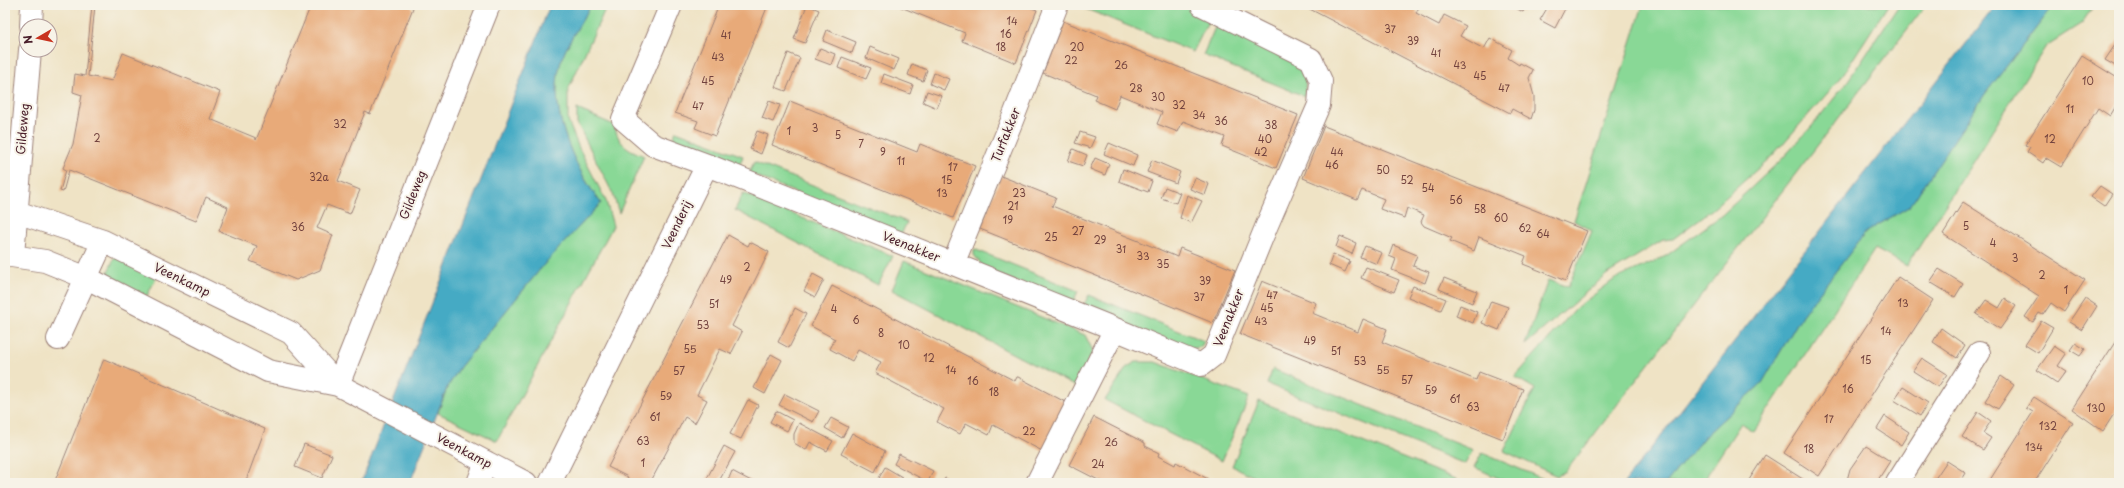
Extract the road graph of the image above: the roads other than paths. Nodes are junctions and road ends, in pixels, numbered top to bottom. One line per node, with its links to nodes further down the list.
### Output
1 (32, 5): 6 (street)
2 (489, 5): 17 (street, Gildeweg)
3 (670, 5): 8 (street)
4 (1057, 5): 12 (street, Turfakker)
5 (1202, 5): 14 (street, Veenakker)
6 (31, 18)
7 (29, 58): 9 (street, Gildeweg)
8 (707, 165): 12 (street, Veenakker); 21 (street, Veenderij)
9 (10, 210): 10 (street, Veenkamp); 11 (street, Gildeweg)
10 (103, 241): 13 (street); 17 (street, Veenkamp)
11 (9, 255): 13 (street, Veenkamp)
12 (953, 264): 14 (street, Veenakker)
13 (87, 278): 15 (street); 17 (street, Veenkamp)
14 (1115, 329): 22 (street)
15 (58, 339)
16 (1979, 354): 23 (street)
17 (338, 385): 18 (street, Veenkamp)
18 (486, 462): 19 (street); 20 (street, Veenkamp)
19 (478, 483)
20 (526, 483)
21 (550, 483)
22 (1037, 483)
23 (1897, 483)

